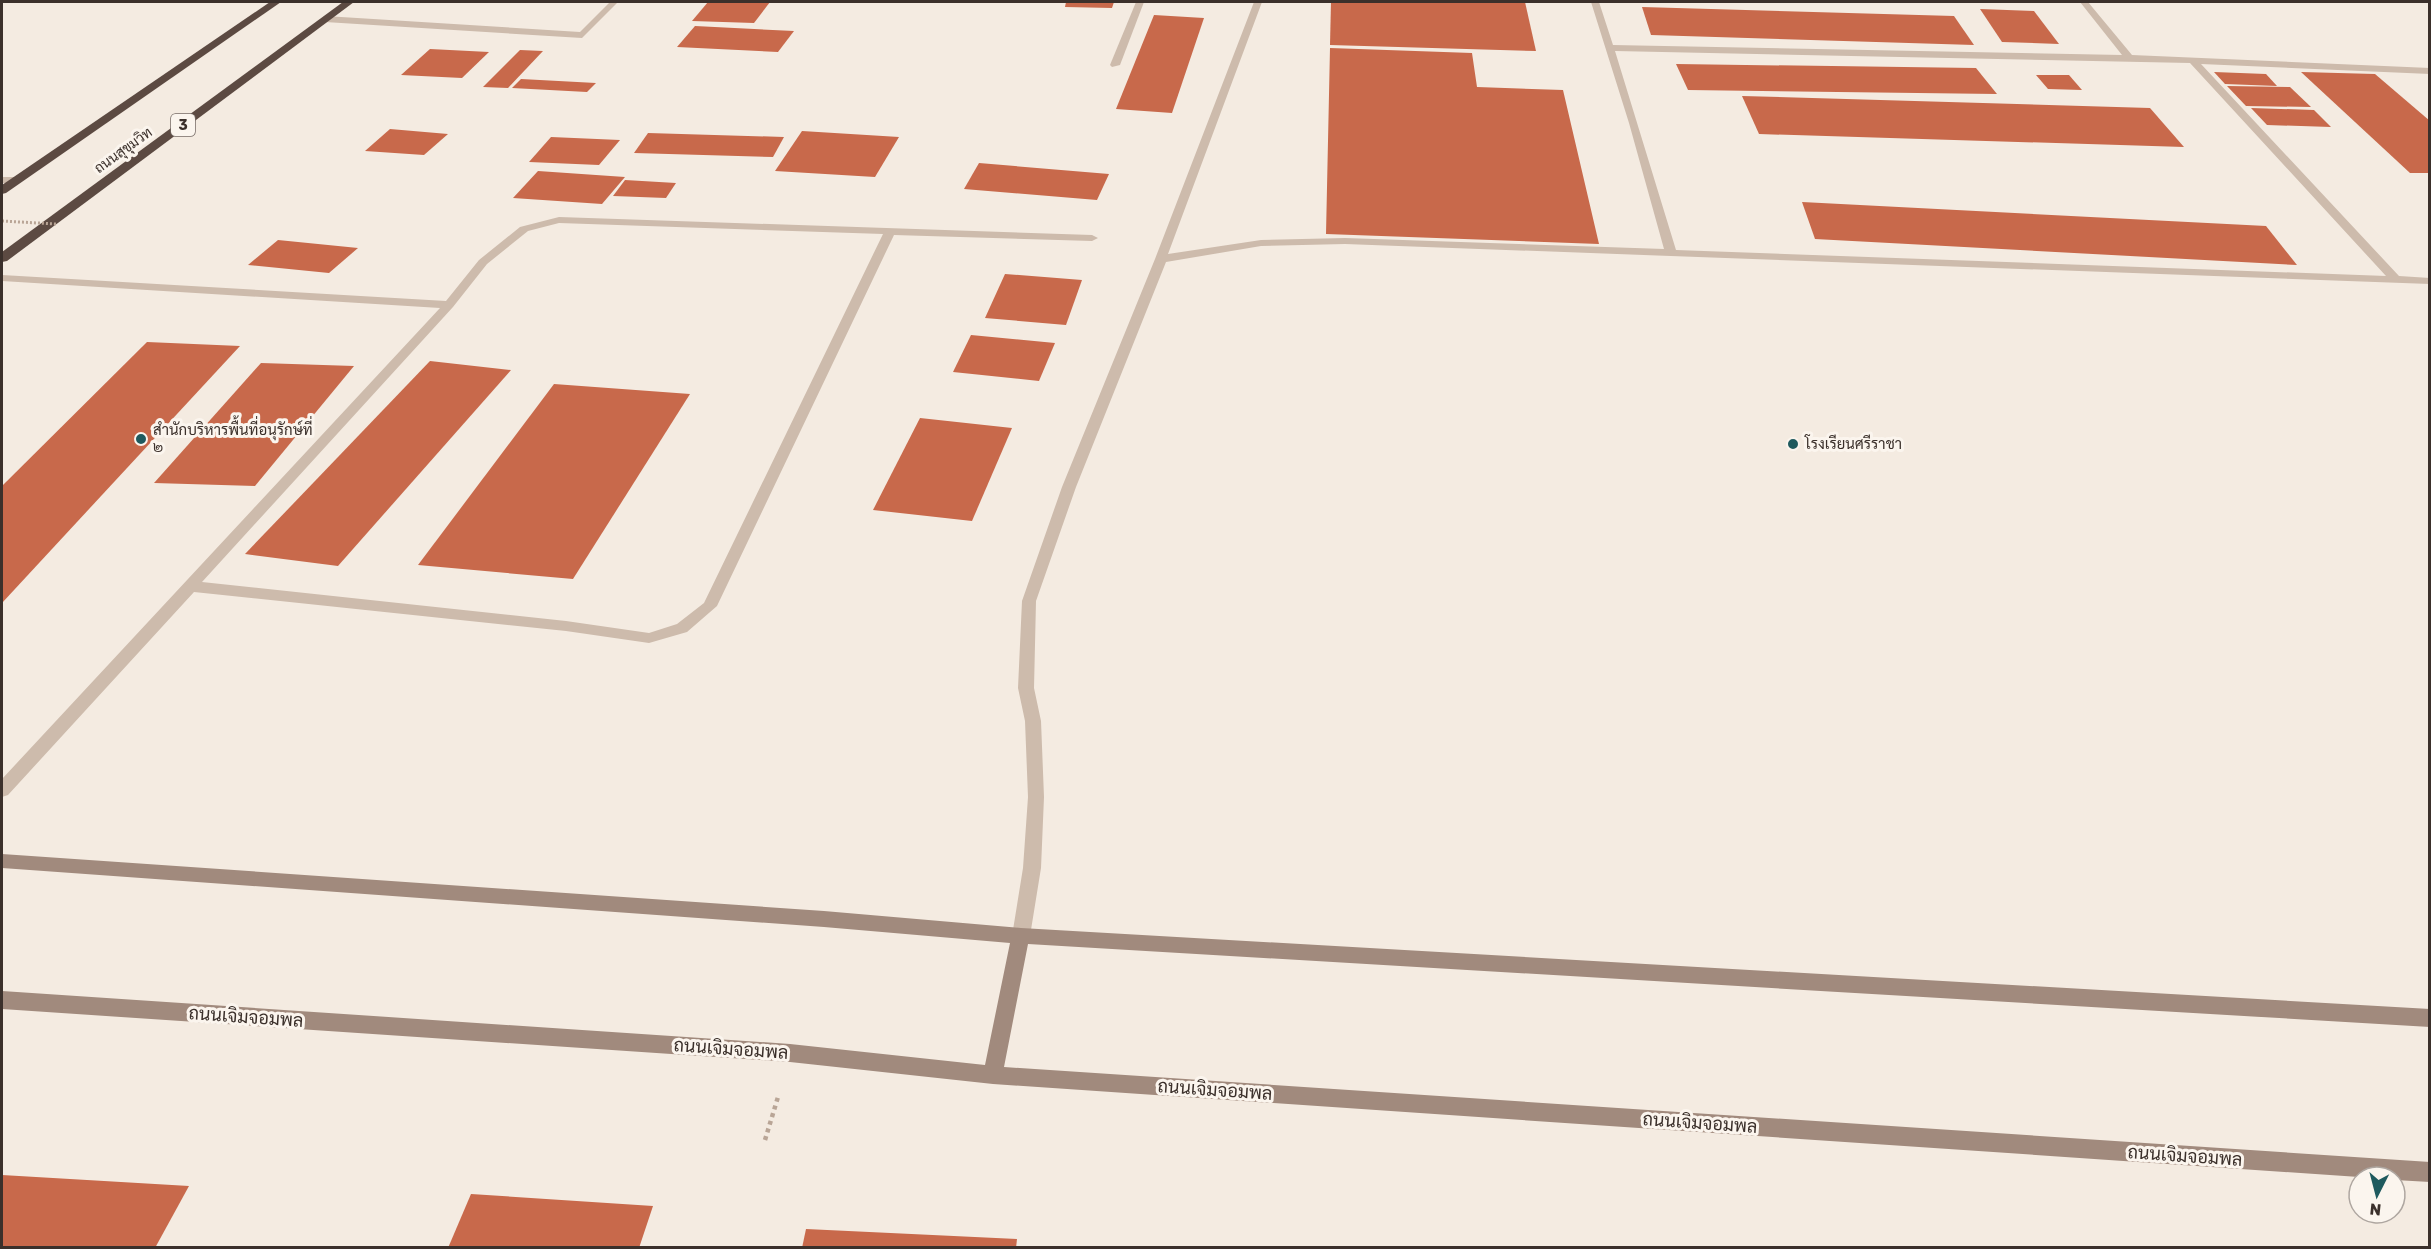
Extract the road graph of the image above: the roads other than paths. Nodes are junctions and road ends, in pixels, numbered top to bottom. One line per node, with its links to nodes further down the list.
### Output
1 (276, 2): 14 (highway)
2 (349, 2): 8 (highway, ถนนสุขุมวิท / 3)
3 (614, 2): 8 (lane)
4 (1140, 2): 12 (lane)
5 (1258, 2): 20 (lane)
6 (1595, 2): 9 (lane)
7 (2084, 2): 10 (lane)
8 (324, 19): 19 (highway, ถนนสุขุมวิท / 3)
9 (1609, 48): 10 (lane); 18 (lane)
10 (2129, 58): 11 (lane)
11 (2193, 61): 13 (lane); 22 (lane)
12 (1115, 65)
13 (2430, 70)
14 (8, 180): 15 (highway)
15 (2, 190)
16 (890, 231): 17 (lane); 24 (lane); 25 (lane)
17 (1092, 238)
18 (1671, 253): 20 (lane); 22 (lane)
19 (2, 258)
20 (1161, 259): 28 (lane)
21 (2, 278): 24 (lane)
22 (2396, 280): 23 (lane)
23 (2430, 281)
24 (449, 305): 25 (lane)
25 (189, 586): 26 (lane)
26 (2, 790)
27 (2, 861): 28 (main road)
28 (1021, 936): 30 (main road); 31 (main road)
29 (2, 1000): 31 (main road, ถนนเจิมจอมพล)
30 (2430, 1018)
31 (993, 1075): 32 (main road, ถนนเจิมจอมพล)
32 (2430, 1173)

